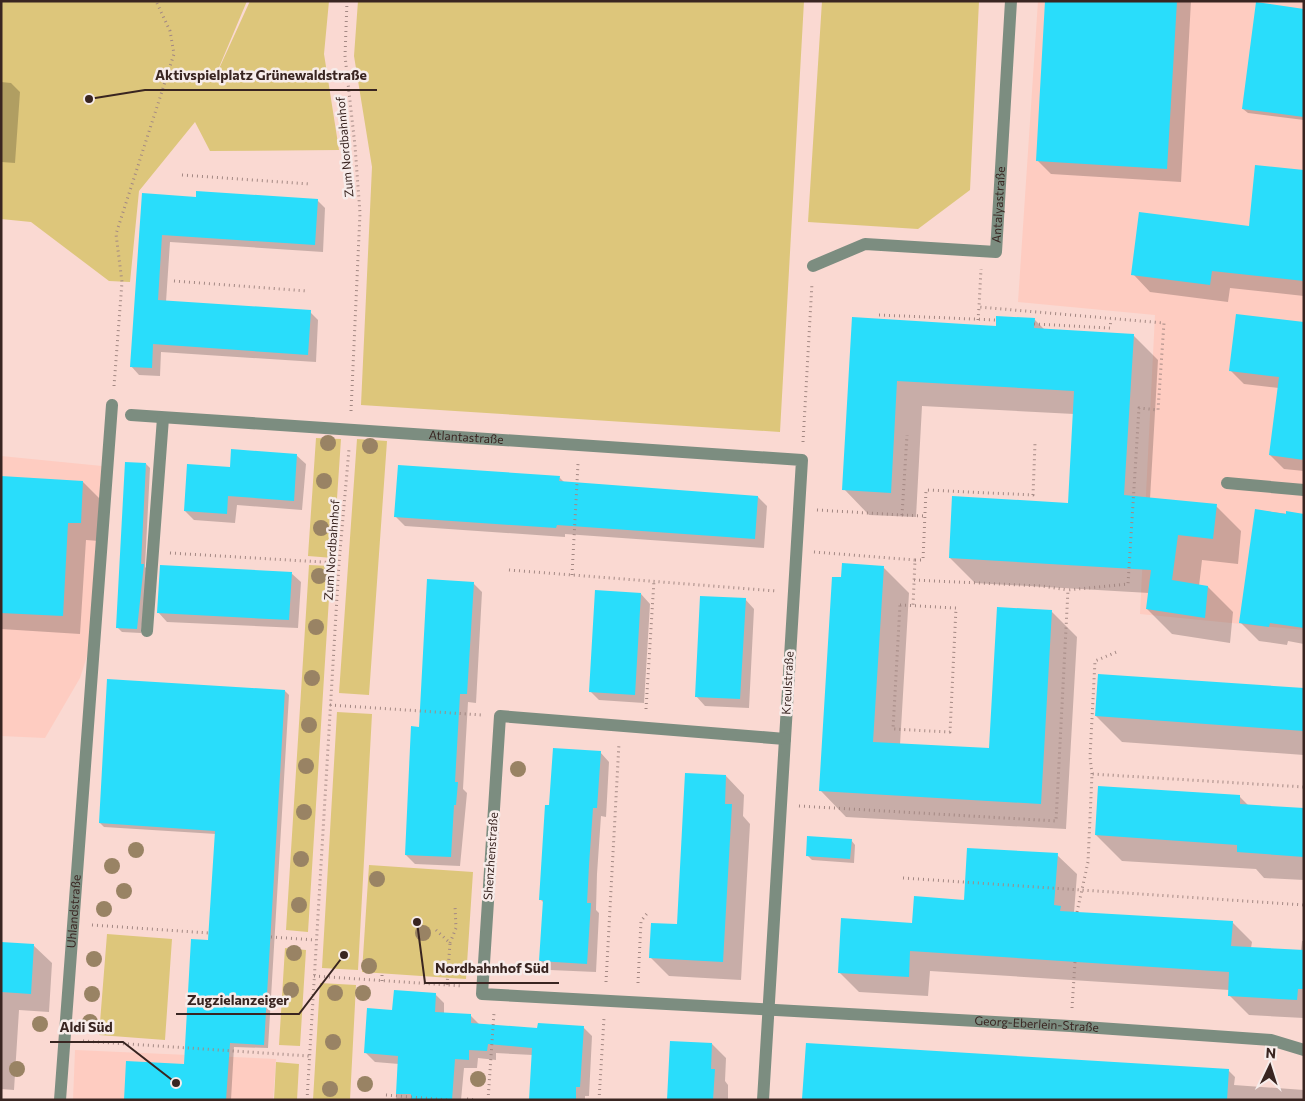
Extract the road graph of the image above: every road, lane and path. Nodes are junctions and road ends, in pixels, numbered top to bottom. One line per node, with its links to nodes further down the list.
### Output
1 (156, 1): 16 (path)
2 (347, 1): 19 (path, Zum Nordbahnhof)
3 (1011, 1): 6 (street, Antalyastraße)
4 (182, 175): 5 (path)
5 (310, 184)
6 (982, 251): 7 (street, Antalyastraße); 10 (path)
7 (814, 266): 23 (path)
8 (174, 281): 9 (path)
9 (307, 291)
10 (979, 307): 12 (path); 13 (path)
11 (880, 315): 13 (path)
12 (1111, 319): 15 (path); 37 (path)
13 (978, 320): 14 (path)
14 (996, 320)
15 (1034, 324)
16 (112, 405): 56 (street, Uhlandstraße)
17 (132, 415): 18 (street, Atlantastraße)
18 (163, 418): 19 (street, Atlantastraße); 30 (street)
19 (350, 430): 22 (street, Atlantastraße); 32 (path, Zum Nordbahnhof)
20 (908, 436): 27 (path)
21 (1035, 443): 28 (path)
22 (580, 446): 23 (street, Atlantastraße); 34 (path)
23 (802, 460): 26 (street, Kreulstraße)
24 (1227, 483): 25 (street)
25 (1304, 490)
26 (799, 506): 27 (path); 29 (street, Kreulstraße)
27 (902, 515): 28 (path)
28 (925, 516): 31 (path)
29 (796, 551): 31 (path); 38 (street, Kreulstraße)
30 (152, 552): 32 (path); 40 (street)
31 (915, 560): 36 (path)
32 (339, 562): 42 (path, Zum Nordbahnhof)
33 (509, 570): 34 (path)
34 (572, 574): 35 (path)
35 (654, 580): 38 (path); 45 (path)
36 (914, 580): 37 (path); 39 (path)
37 (1068, 590): 49 (path)
38 (794, 593): 46 (street, Kreulstraße)
39 (914, 606): 39 (path)
40 (147, 631)
41 (1119, 651): 47 (path)
42 (330, 705): 43 (path); 60 (path, Zum Nordbahnhof)
43 (500, 716): 44 (street); 67 (street, Shenzhenstraße)
44 (620, 726): 45 (street); 68 (path)
45 (645, 728): 46 (street)
46 (785, 739): 49 (street, Kreulstraße)
47 (1092, 774): 48 (path); 51 (path)
48 (1304, 787)
49 (781, 805): 70 (street, Kreulstraße)
50 (903, 878): 51 (path)
51 (1081, 889): 52 (path); 55 (path)
52 (1304, 905)
53 (455, 906): 61 (path)
54 (649, 911): 69 (path)
55 (1077, 912)
56 (74, 924): 58 (path); 72 (street, Uhlandstraße)
57 (436, 930): 61 (path)
58 (209, 933)
59 (271, 937): 60 (path)
60 (316, 940): 64 (path, Zum Nordbahnhof)
61 (450, 942): 66 (path)
62 (1075, 962): 71 (path)
63 (382, 973): 65 (path)
64 (314, 976): 65 (path); 74 (path, Zum Nordbahnhof)
65 (382, 981): 66 (path)
66 (447, 985): 67 (path)
67 (488, 995): 68 (street); 81 (path)
68 (605, 1002): 69 (street); 82 (path)
69 (637, 1004): 70 (street)
70 (769, 1010): 71 (street, Georg-Eberlein-Straße); 83 (street, Kreulstraße)
71 (1070, 1026): 73 (street, Georg-Eberlein-Straße)
72 (65, 1039): 74 (path); 77 (street, Uhlandstraße)
73 (1304, 1050)
74 (309, 1056): 78 (path, Zum Nordbahnhof)
75 (386, 1095): 79 (path)
76 (467, 1099): 80 (path)
77 (60, 1100)
78 (307, 1100)
79 (449, 1100)
80 (476, 1100)
81 (488, 1100)
82 (599, 1100)
83 (763, 1100)

